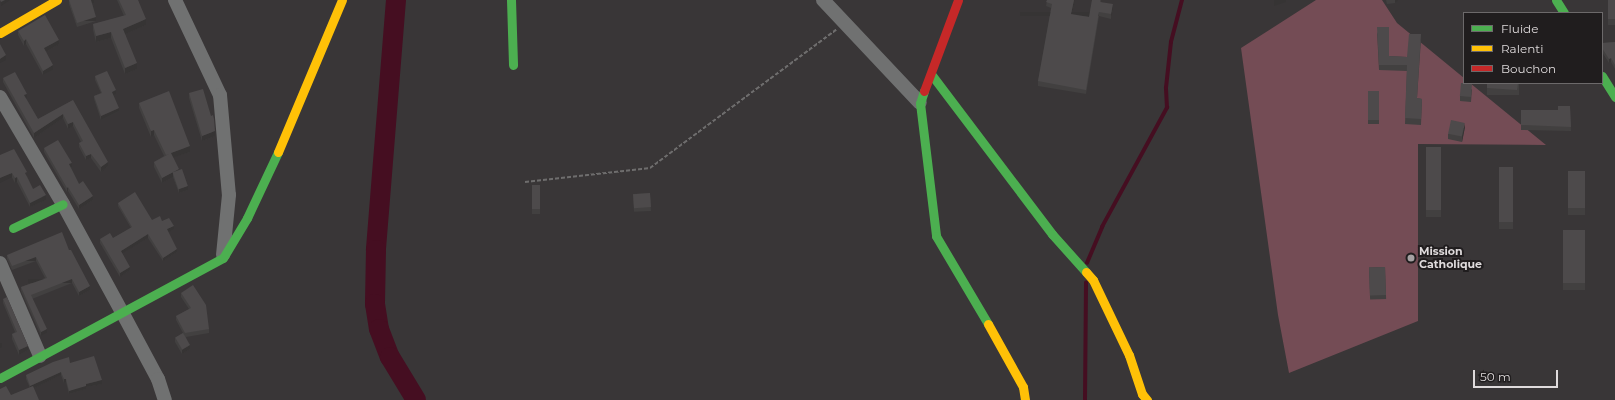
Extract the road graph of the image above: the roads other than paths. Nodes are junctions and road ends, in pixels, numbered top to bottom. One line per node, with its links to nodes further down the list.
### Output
1 (57, 0): 9 (street)
2 (175, 0): 18 (street)
3 (342, 0): 18 (street)
4 (512, 0): 10 (street)
5 (824, 0): 15 (street)
6 (958, 0): 11 (street)
7 (1556, 0): 8 (street)
8 (1563, 12)
9 (0, 33)
10 (513, 65)
11 (931, 74): 15 (street); 25 (street)
12 (1603, 78): 14 (street)
13 (0, 97): 16 (street)
14 (1615, 97)
15 (920, 103): 24 (street)
16 (63, 204): 17 (street); 20 (street)
17 (13, 228)
18 (223, 258): 20 (street)
19 (0, 263): 21 (street)
20 (122, 312): 21 (street); 23 (street)
21 (40, 356): 22 (street)
22 (0, 378)
23 (165, 400)
24 (1025, 400)
25 (1147, 400)

